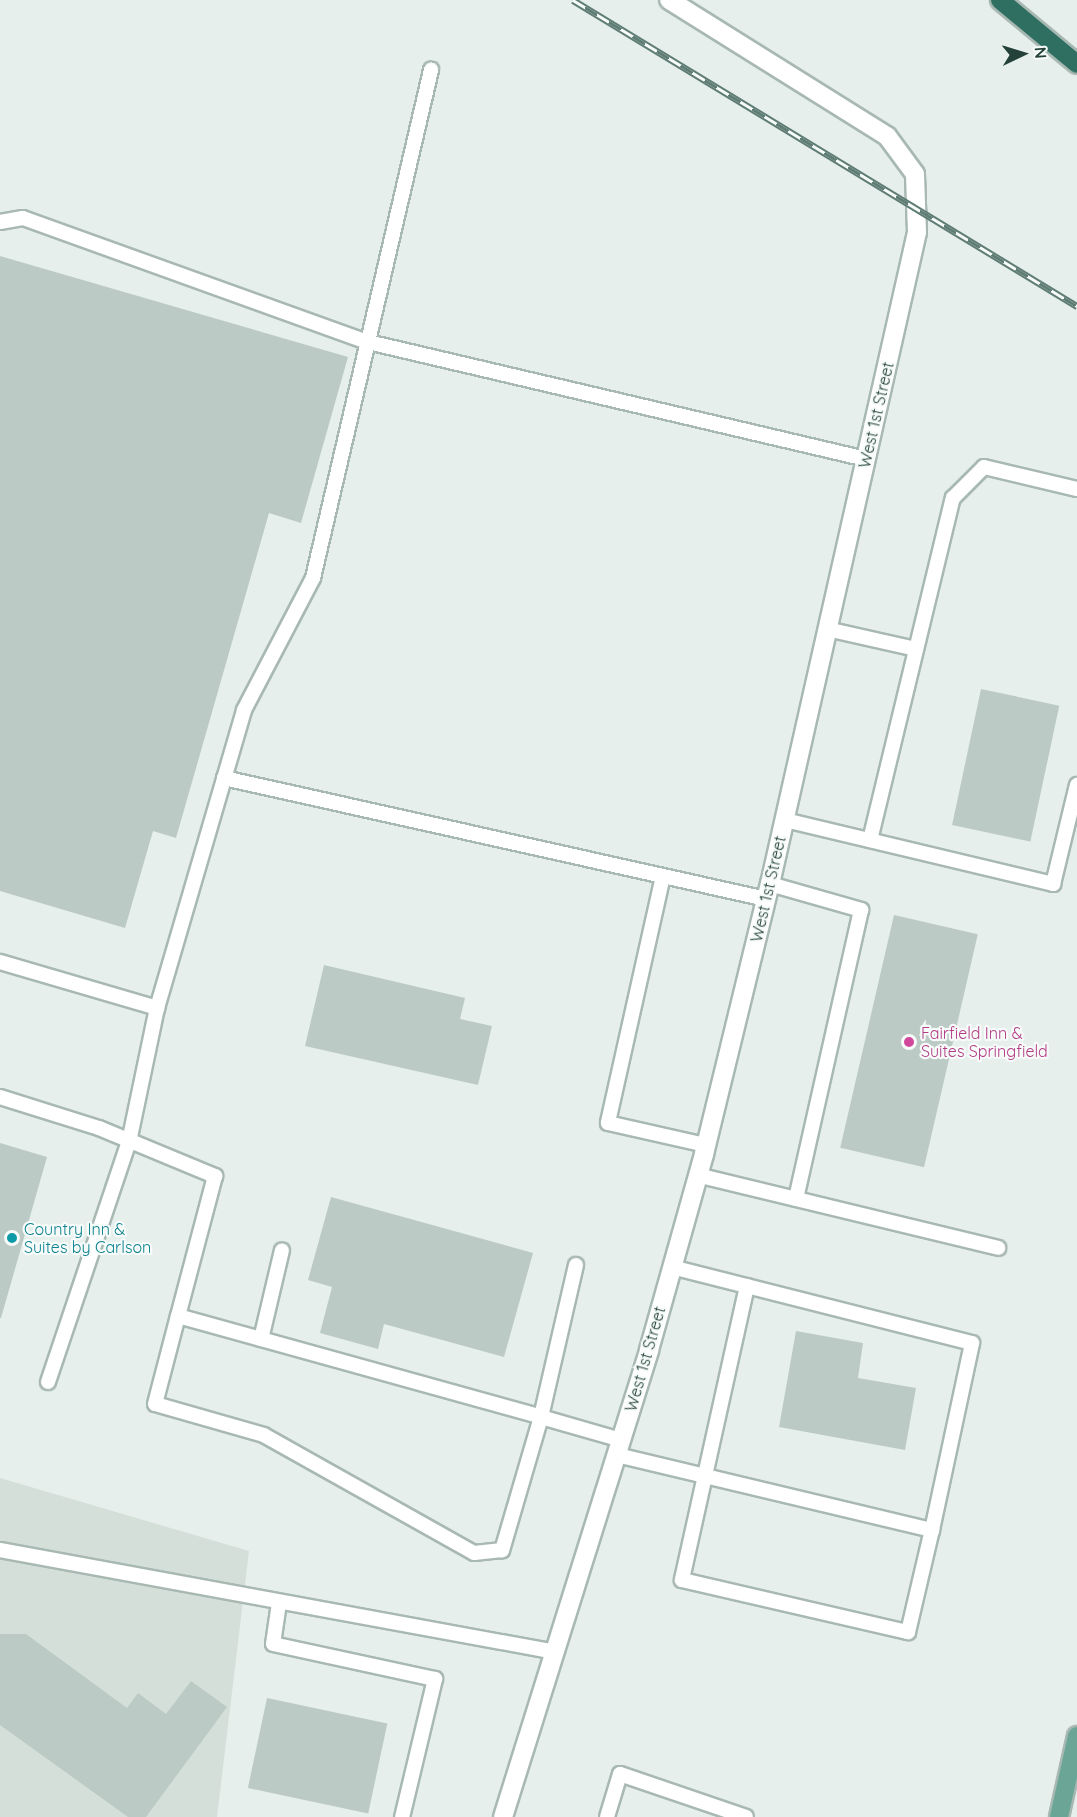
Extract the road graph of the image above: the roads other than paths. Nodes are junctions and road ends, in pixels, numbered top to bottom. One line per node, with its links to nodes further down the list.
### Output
1 (669, 0): 7 (street, West 1st Street)
2 (1000, 0): 3 (highway)
3 (1077, 64)
4 (431, 70): 6 (lane)
5 (0, 222): 6 (lane)
6 (368, 342): 7 (lane); 11 (lane)
7 (866, 459): 9 (street, West 1st Street)
8 (1077, 489): 10 (lane)
9 (827, 629): 10 (lane); 13 (street, West 1st Street)
10 (916, 649): 14 (lane)
11 (224, 778): 15 (lane); 18 (lane)
12 (1077, 785): 14 (lane)
13 (785, 820): 14 (lane); 16 (street, West 1st Street)
14 (870, 840)
15 (663, 876): 16 (lane); 21 (lane)
16 (768, 892): 21 (street, West 1st Street); 23 (lane)
17 (0, 962): 18 (lane)
18 (157, 1008): 20 (lane)
19 (0, 1097): 20 (lane)
20 (129, 1142): 29 (lane); 31 (lane)
21 (705, 1145): 22 (street, West 1st Street)
22 (697, 1175): 23 (lane); 27 (street, West 1st Street)
23 (796, 1199): 24 (lane)
24 (998, 1248)
25 (282, 1250): 30 (lane)
26 (576, 1265): 32 (lane)
27 (672, 1267): 28 (lane); 33 (street, West 1st Street)
28 (747, 1286): 34 (lane); 35 (lane)
29 (178, 1316): 30 (lane); 32 (lane)
30 (261, 1339): 32 (lane)
31 (48, 1382)
32 (541, 1417): 33 (lane)
33 (619, 1447): 34 (lane); 38 (street, West 1st Street)
34 (705, 1476): 35 (lane); 35 (lane)
35 (932, 1530)
36 (0, 1550): 37 (lane)
37 (279, 1603): 38 (lane); 40 (lane)
38 (556, 1652): 41 (street, West 1st Street)
39 (1077, 1736): 44 (main road)
40 (402, 1817)
41 (503, 1817)
42 (607, 1817): 43 (lane)
43 (746, 1817)
44 (1059, 1817)

